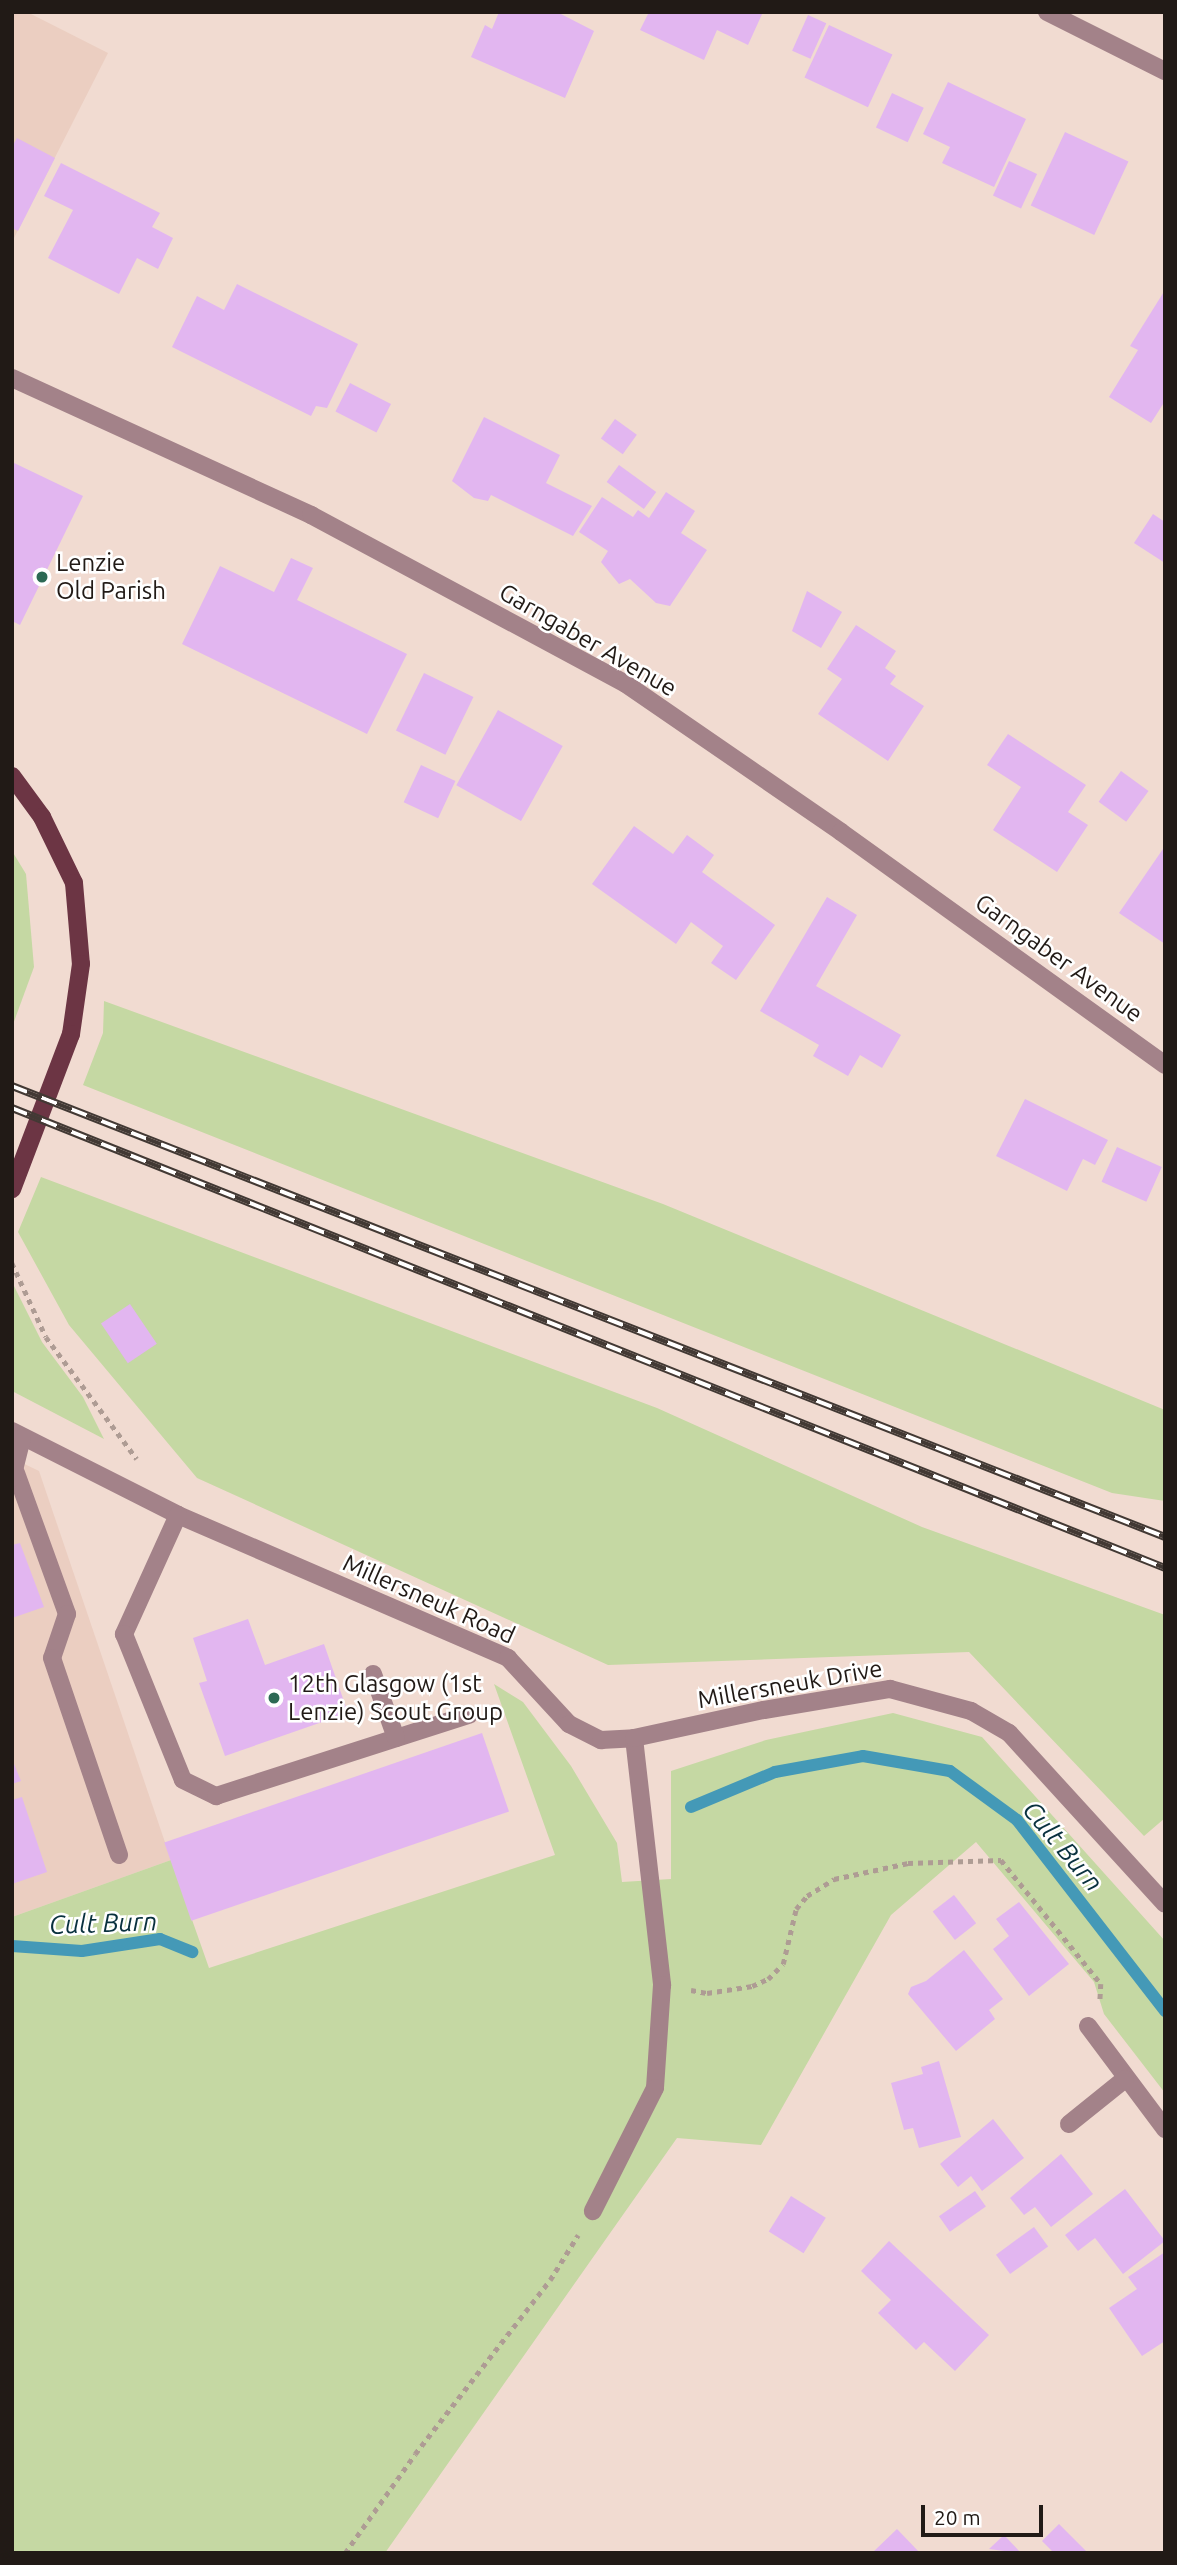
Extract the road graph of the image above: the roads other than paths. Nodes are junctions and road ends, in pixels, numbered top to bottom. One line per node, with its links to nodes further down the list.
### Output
1 (1046, 12): 2 (street)
2 (1165, 71)
3 (12, 378): 5 (street, Garngaber Avenue)
4 (12, 776): 6 (main road)
5 (1165, 1065)
6 (12, 1189)
7 (17, 1435): 8 (street); 9 (street, Millersneuk Road)
8 (14, 1476): 14 (street)
9 (178, 1514): 12 (street); 13 (street, Millersneuk Road)
10 (373, 1674): 12 (street)
11 (469, 1715): 12 (street)
12 (396, 1738)
13 (634, 1738): 15 (street, Millersneuk Drive); 20 (street)
14 (119, 1855)
15 (1165, 1904)
16 (1088, 2025): 17 (street)
17 (1125, 2079): 18 (street); 19 (street)
18 (1069, 2124)
19 (1165, 2129)
20 (593, 2211)

